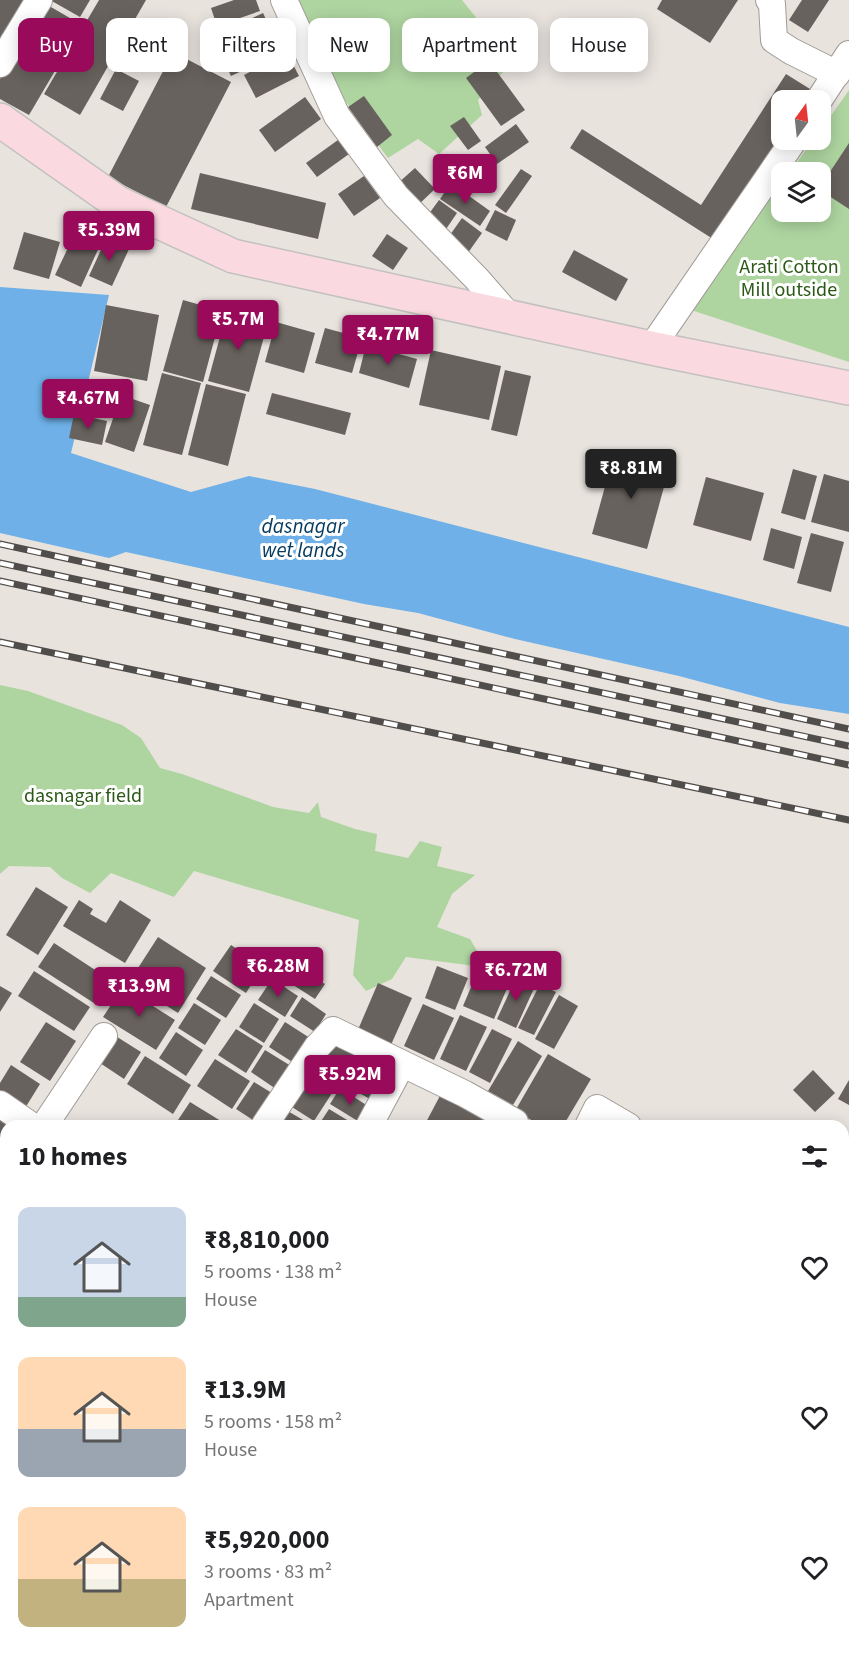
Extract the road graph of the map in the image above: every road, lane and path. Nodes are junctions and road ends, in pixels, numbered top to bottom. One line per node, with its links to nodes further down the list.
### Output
1 (39, 0): 4 (street)
2 (284, 0): 9 (street)
3 (769, 0): 5 (street)
4 (0, 64)
5 (843, 64): 6 (street)
6 (826, 90)
7 (0, 120): 9 (main road)
8 (787, 150): 10 (street)
9 (511, 318): 10 (main road)
10 (651, 348): 11 (main road)
11 (849, 388)
12 (104, 1036): 16 (street)
13 (402, 1064): 17 (street); 18 (street); 19 (street)
14 (0, 1104): 15 (street)
15 (23, 1120)
16 (48, 1120)
17 (268, 1120)
18 (372, 1120)
19 (509, 1120)
20 (591, 1120): 21 (street)
21 (618, 1120)

